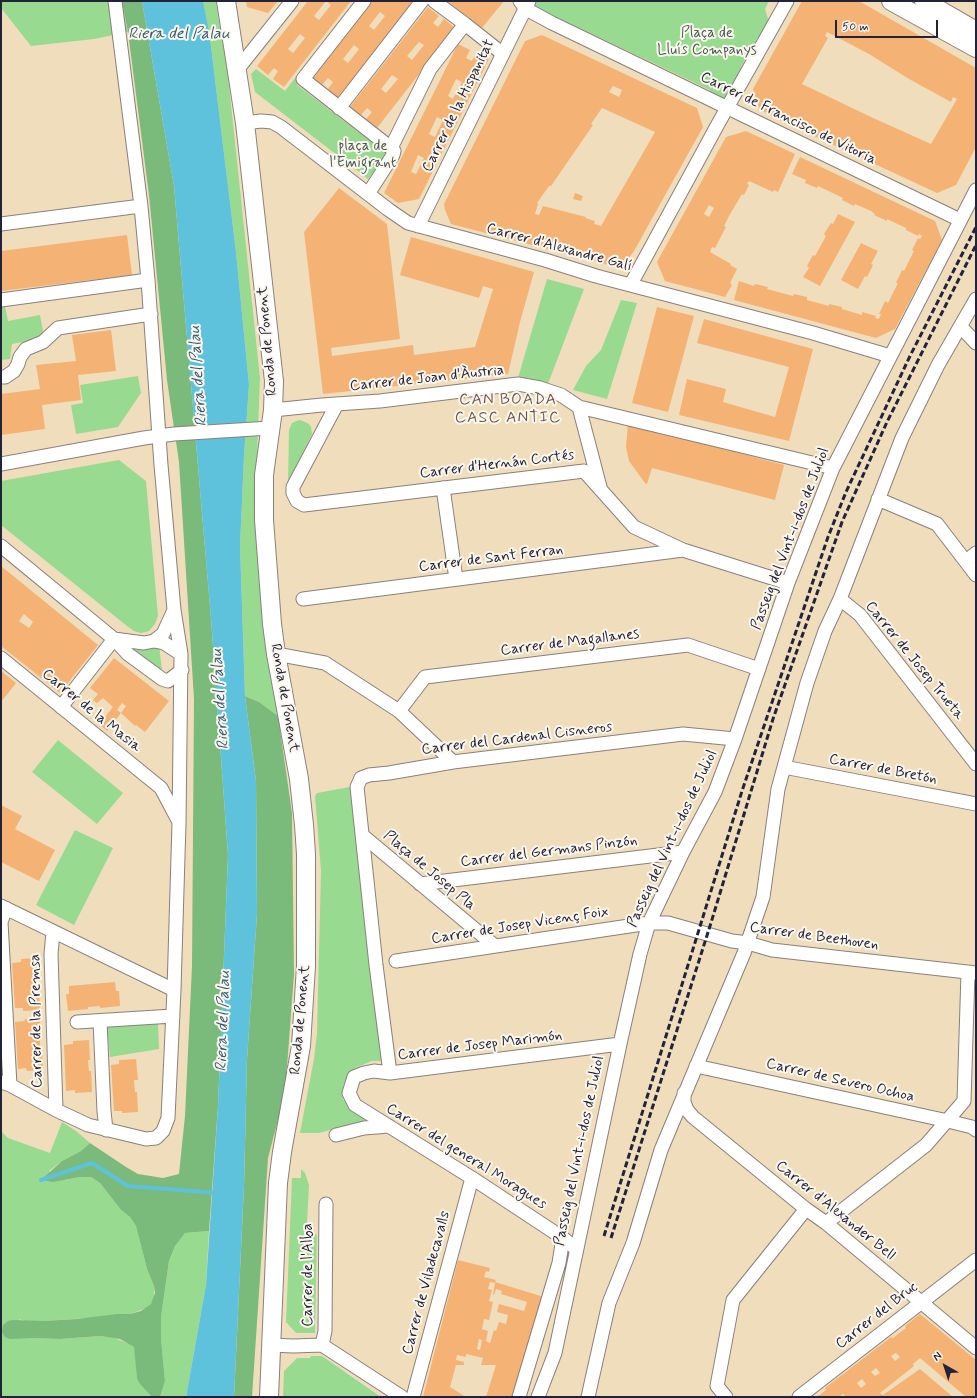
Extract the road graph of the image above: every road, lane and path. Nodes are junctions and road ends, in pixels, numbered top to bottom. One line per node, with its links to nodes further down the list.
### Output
1 (115, 1): 22 (street)
2 (226, 1): 15 (main road, Ronda de Ponent)
3 (292, 1): 15 (street)
4 (364, 1): 17 (street)
5 (422, 1): 17 (street)
6 (434, 1): 11 (street)
7 (787, 1): 16 (street)
8 (891, 1): 13 (main road)
9 (924, 1): 12 (main road)
10 (525, 4): 14 (street, Carrer de la Hispanitat); 16 (street, Carrer de Francisco de Vitoria)
11 (465, 24): 14 (street); 19 (street)
12 (976, 30)
13 (976, 48)
14 (503, 54): 25 (street, Carrer de la Hispanitat)
15 (237, 70): 18 (main road, Ronda de Ponent)
16 (728, 107): 23 (street, Carrer de Francisco de Vitoria); 27 (street)
17 (339, 108): 19 (street)
18 (245, 123): 21 (street, Carrer d'Alexandre Galí); 37 (main road, Ronda de Ponent)
19 (390, 148): 21 (street)
20 (976, 190): 23 (street, Passeig del Vint-i-dos de Juliol)
21 (368, 194): 25 (street, Carrer d'Alexandre Galí)
22 (141, 206): 24 (street); 26 (street)
23 (960, 220): 33 (street, Passeig del Vint-i-dos de Juliol)
24 (1, 224)
25 (418, 226): 27 (street, Carrer d'Alexandre Galí)
26 (148, 280): 29 (street); 30 (street)
27 (631, 284): 33 (street, Carrer d'Alexandre Galí)
28 (976, 299): 31 (street)
29 (1, 300)
30 (151, 314): 34 (street); 38 (street)
31 (961, 327): 32 (street); 43 (street)
32 (976, 343)
33 (890, 356): 40 (street, Passeig del Vint-i-dos de Juliol)
34 (1, 377)
35 (337, 404): 36 (street, Carrer de Joan d'Àustria); 37 (street, Carrer de Joan d'Àustria); 41 (street, Carrer d'Hernán Cortés)
36 (579, 407): 40 (street, Carrer de Joan d'Àustria); 42 (street)
37 (272, 419): 38 (street, Carrer de Joan d'Àustria); 56 (main road, Ronda de Ponent)
38 (159, 436): 39 (street, Carrer de Joan d'Àustria); 52 (street)
39 (1, 464)
40 (833, 468): 49 (street, Passeig del Vint-i-dos de Juliol)
41 (443, 488): 42 (street, Carrer d'Hernán Cortés); 48 (street)
42 (601, 489): 45 (street, Carrer d'Hernán Cortés)
43 (878, 499): 46 (street); 51 (street)
44 (1, 546): 53 (street)
45 (683, 550): 48 (street, Carrer de Sant Ferran); 49 (street, Carrer d'Hernán Cortés)
46 (971, 557): 47 (street)
47 (976, 575)
48 (456, 579): 50 (street, Carrer de Sant Ferran)
49 (788, 583): 58 (street, Passeig del Vint-i-dos de Juliol)
50 (303, 599)
51 (840, 599): 64 (street, Carrer de Josep Trueta); 65 (street)
52 (174, 610): 54 (street); 55 (street)
53 (114, 640): 54 (street); 59 (street); 60 (street)
54 (154, 641): 55 (street)
55 (181, 654): 59 (street)
56 (276, 654): 61 (street); 104 (main road, Ronda de Ponent)
57 (1, 658): 60 (street, Carrer de la Masia)
58 (759, 668): 61 (street, Carrer de Magallanes); 62 (street, Passeig del Vint-i-dos de Juliol)
59 (182, 670): 66 (street)
60 (61, 707): 67 (street, Carrer de la Masia)
61 (399, 711): 63 (street)
62 (735, 739): 63 (street, Carrer del Cardenal Cisneros); 71 (street, Passeig del Vint-i-dos de Juliol)
63 (453, 762): 70 (street, Carrer del Cardenal Cisneros)
64 (976, 764)
65 (784, 767): 68 (street, Carrer de Bretón); 76 (street)
66 (180, 786): 67 (street); 69 (street)
67 (161, 788): 69 (street, Carrer de la Masia)
68 (975, 804)
69 (179, 823): 80 (street)
70 (362, 835): 72 (street, Plaça de Josep Pla); 86 (street)
71 (683, 852): 72 (street, Carrer del Germans Pinzón); 74 (street, Passeig del Vint-i-dos de Juliol)
72 (420, 884): 77 (street, Plaça de Josep Pla)
73 (4, 907): 75 (street); 87 (street)
74 (649, 923): 76 (street, Carrer de Beethoven); 77 (street, Carrer de Josep Vicenç Foix); 84 (street, Passeig del Vint-i-dos de Juliol)
75 (53, 932): 80 (street); 90 (street, Carrer de la Premsa)
76 (748, 943): 79 (street, Carrer de Beethoven); 85 (street)
77 (495, 946): 78 (street, Carrer de Josep Vicenç Foix)
78 (396, 962)
79 (972, 973): 91 (street)
80 (174, 990): 81 (street)
81 (173, 1016): 82 (street); 93 (street)
82 (100, 1021): 83 (street); 93 (street)
83 (77, 1022)
84 (620, 1044): 86 (street, Carrer de Josep Marimón); 101 (street, Passeig del Vint-i-dos de Juliol)
85 (696, 1066): 89 (street); 91 (street, Carrer de Severo Ochoa)
86 (390, 1073): 88 (street, Carrer de Josep Marimón)
87 (5, 1084): 90 (street)
88 (351, 1085): 92 (street, Carrer del general Moragues)
89 (684, 1093): 98 (street, Carrer d'Alexander Bell); 112 (street)
90 (56, 1110): 93 (street)
91 (948, 1121): 94 (street, Carrer de Severo Ochoa); 99 (street)
92 (389, 1126): 95 (street); 96 (street, Carrer del general Moragues)
93 (106, 1130)
94 (976, 1130)
95 (336, 1135)
96 (472, 1178): 100 (street, Carrer del general Moragues); 109 (street, Carrer de Viladecavalls)
97 (326, 1204): 105 (street, Carrer de l'Alba)
98 (806, 1209): 99 (street, Carrer d'Alexander Bell); 113 (street)
99 (826, 1223): 103 (street, Carrer d'Alexander Bell)
100 (563, 1238): 101 (street, Carrer del general Moragues); 110 (street)
101 (576, 1249): 111 (street, Passeig del Vint-i-dos de Juliol)
102 (976, 1260): 103 (street, Carrer del Bruc)
103 (921, 1302): 106 (street, Carrer d'Alexander Bell); 114 (street, Carrer del Bruc)
104 (272, 1345): 105 (street); 107 (main road, Ronda de Ponent)
105 (322, 1345): 108 (street)
106 (976, 1348)
107 (269, 1397)
108 (402, 1397)
109 (413, 1397)
110 (519, 1397)
111 (538, 1397)
112 (588, 1397)
113 (726, 1397)
114 (799, 1397)

